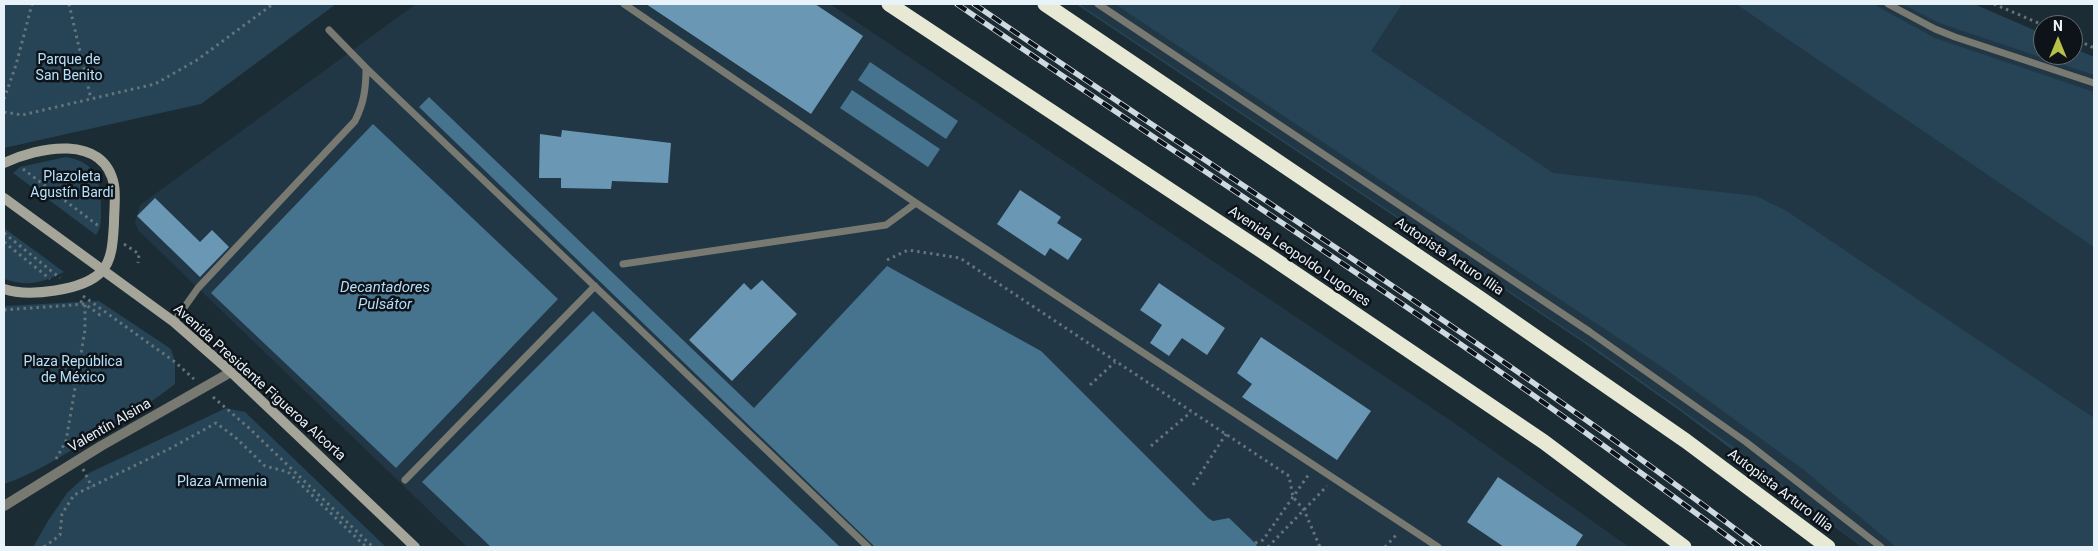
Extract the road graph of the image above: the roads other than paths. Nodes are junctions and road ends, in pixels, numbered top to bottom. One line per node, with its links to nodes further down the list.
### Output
1 (624, 4): 11 (lane)
2 (889, 4): 25 (highway, Avenida Leopoldo Lugones)
3 (1045, 4): 26 (highway, Autopista Arturo Illia)
4 (1098, 4): 27 (lane)
5 (1888, 4): 8 (lane)
6 (329, 30): 7 (lane)
7 (366, 68): 14 (lane); 18 (lane)
8 (2094, 83)
9 (4, 163): 13 (main road)
10 (4, 198): 13 (main road, Avenida Presidente Figueroa Alcorta)
11 (916, 203): 12 (lane); 24 (lane)
12 (623, 264)
13 (103, 270): 16 (main road); 18 (main road, Avenida Presidente Figueroa Alcorta)
14 (595, 286): 20 (lane); 23 (lane)
15 (4, 290): 16 (main road)
16 (15, 293): 17 (street)
17 (4, 294)
18 (174, 322): 19 (main road, Avenida Presidente Figueroa Alcorta)
19 (231, 372): 21 (street, Valentín Alsina); 22 (main road, Avenida Presidente Figueroa Alcorta)
20 (405, 480)
21 (4, 506)
22 (415, 547)
23 (868, 547)
24 (1438, 547)
25 (1684, 547)
26 (1828, 547)
27 (1881, 547)

